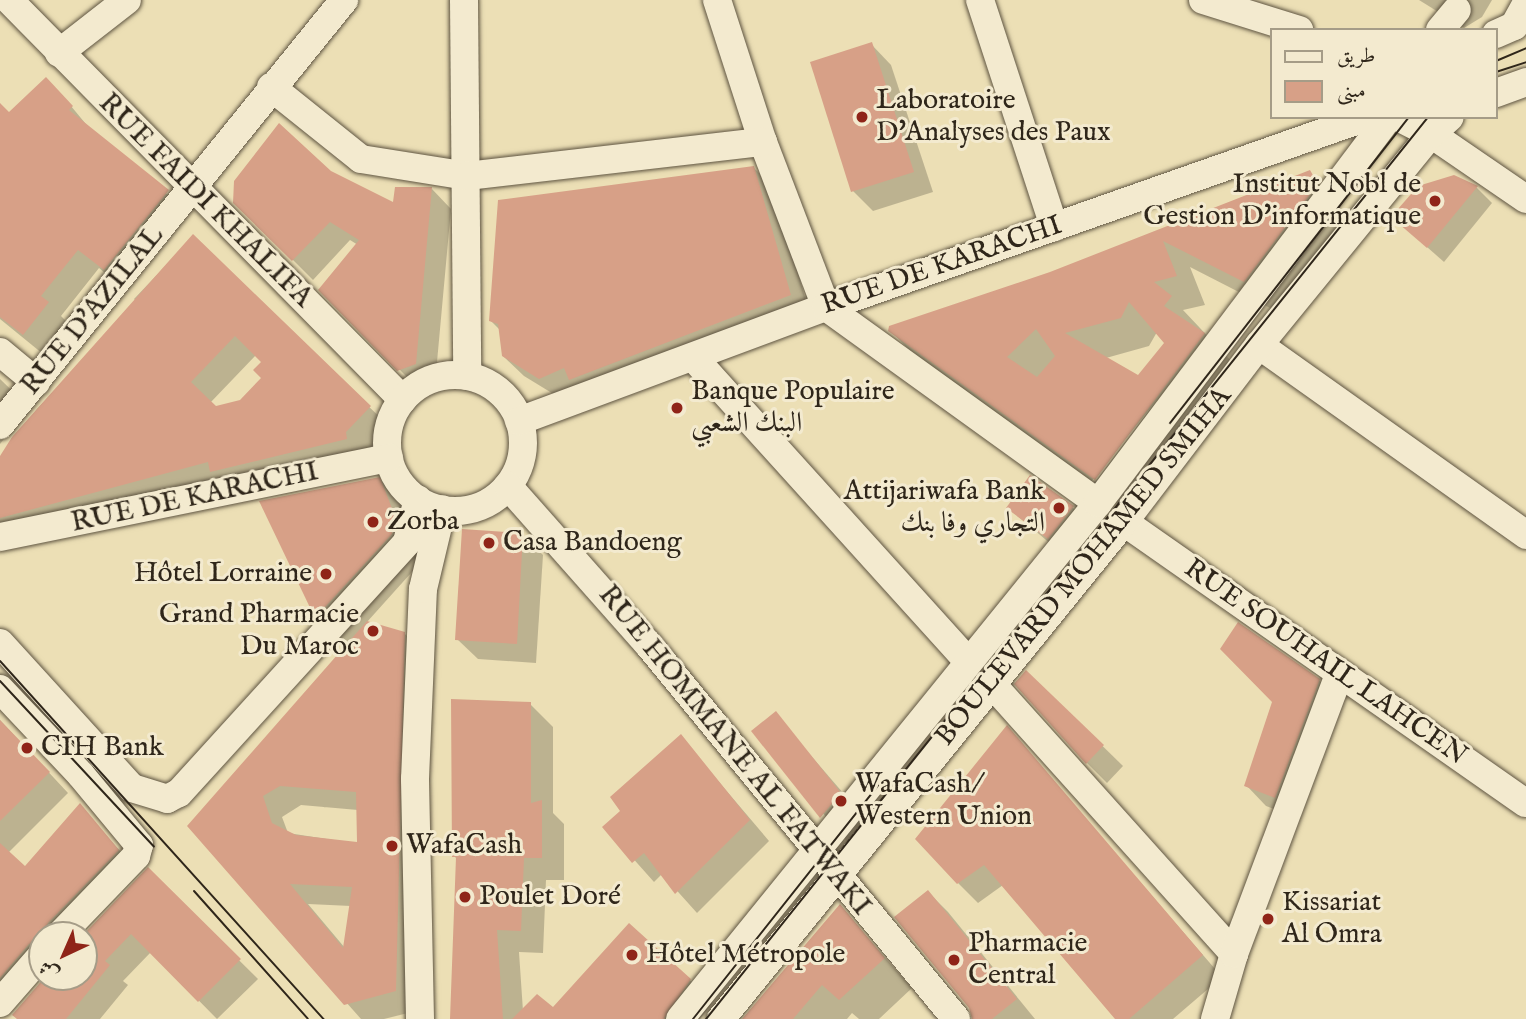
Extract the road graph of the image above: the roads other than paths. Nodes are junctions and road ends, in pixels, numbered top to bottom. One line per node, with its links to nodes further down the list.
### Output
1 (9, 0): 9 (street, RUE FAIDI KHALIFA)
2 (127, 0): 9 (street)
3 (344, 0): 11 (street, RUE D'AZILAL)
4 (464, 0): 20 (street)
5 (717, 0): 18 (street)
6 (980, 0): 23 (street)
7 (1203, 0): 8 (street)
8 (1293, 28)
9 (59, 53): 21 (street, RUE FAIDI KHALIFA)
10 (1526, 82): 12 (street)
11 (271, 87): 20 (street); 21 (street, RUE D'AZILAL)
12 (1498, 92)
13 (1361, 119): 17 (street, RUE DE KARACHI)
14 (1388, 119): 19 (street, BOULEVARD MOHAMED SMIHA)
15 (1407, 119): 16 (street)
16 (1440, 126): 22 (street); 25 (street, BOULEVARD MOHAMED SMIHA)
17 (1327, 131): 19 (street); 23 (street, RUE DE KARACHI)
18 (763, 142): 20 (street); 24 (street)
19 (1354, 168): 35 (street, BOULEVARD MOHAMED SMIHA)
20 (467, 176): 28 (street)
21 (193, 187): 29 (street, RUE D'AZILAL); 30 (street, RUE FAIDI KHALIFA)
22 (1526, 199)
23 (1055, 227): 24 (street, RUE DE KARACHI)
24 (826, 307): 27 (street, RUE DE KARACHI); 35 (street)
25 (1259, 345): 37 (street, BOULEVARD MOHAMED SMIHA); 38 (street)
26 (0, 352): 29 (street)
27 (693, 357): 31 (street, RUE DE KARACHI); 41 (street)
28 (467, 376): 30 (street); 31 (street)
29 (36, 382): 32 (street, RUE D'AZILAL)
30 (403, 400): 33 (street)
31 (519, 421): 34 (street)
32 (0, 425)
33 (389, 458): 36 (street); 39 (street, RUE DE KARACHI)
34 (508, 486): 36 (street); 46 (street, RUE HOMMANE AL FATWAKI)
35 (1098, 503): 41 (street, BOULEVARD MOHAMED SMIHA)
36 (430, 504): 40 (street); 52 (street)
37 (1124, 522): 42 (street, RUE SOUHAIL LAHCEN); 43 (street, BOULEVARD MOHAMED SMIHA)
38 (1526, 535)
39 (0, 537)
40 (0, 643)
41 (968, 661): 46 (street, BOULEVARD MOHAMED SMIHA)
42 (1339, 675): 45 (street, RUE SOUHAIL LAHCEN); 49 (street)
43 (991, 684): 47 (street, BOULEVARD MOHAMED SMIHA); 49 (street)
44 (0, 689): 48 (street)
45 (1526, 803)
46 (815, 852): 47 (street, RUE HOMMANE AL FATWAKI); 53 (street, BOULEVARD MOHAMED SMIHA)
47 (836, 876): 54 (street, BOULEVARD MOHAMED SMIHA); 55 (street, RUE HOMMANE AL FATWAKI)
48 (73, 921)
49 (1234, 954): 56 (street)
50 (28, 971): 51 (street)
51 (0, 1003)
52 (420, 1019)
53 (680, 1019)
54 (721, 1019)
55 (957, 1019)
56 (1215, 1019)

